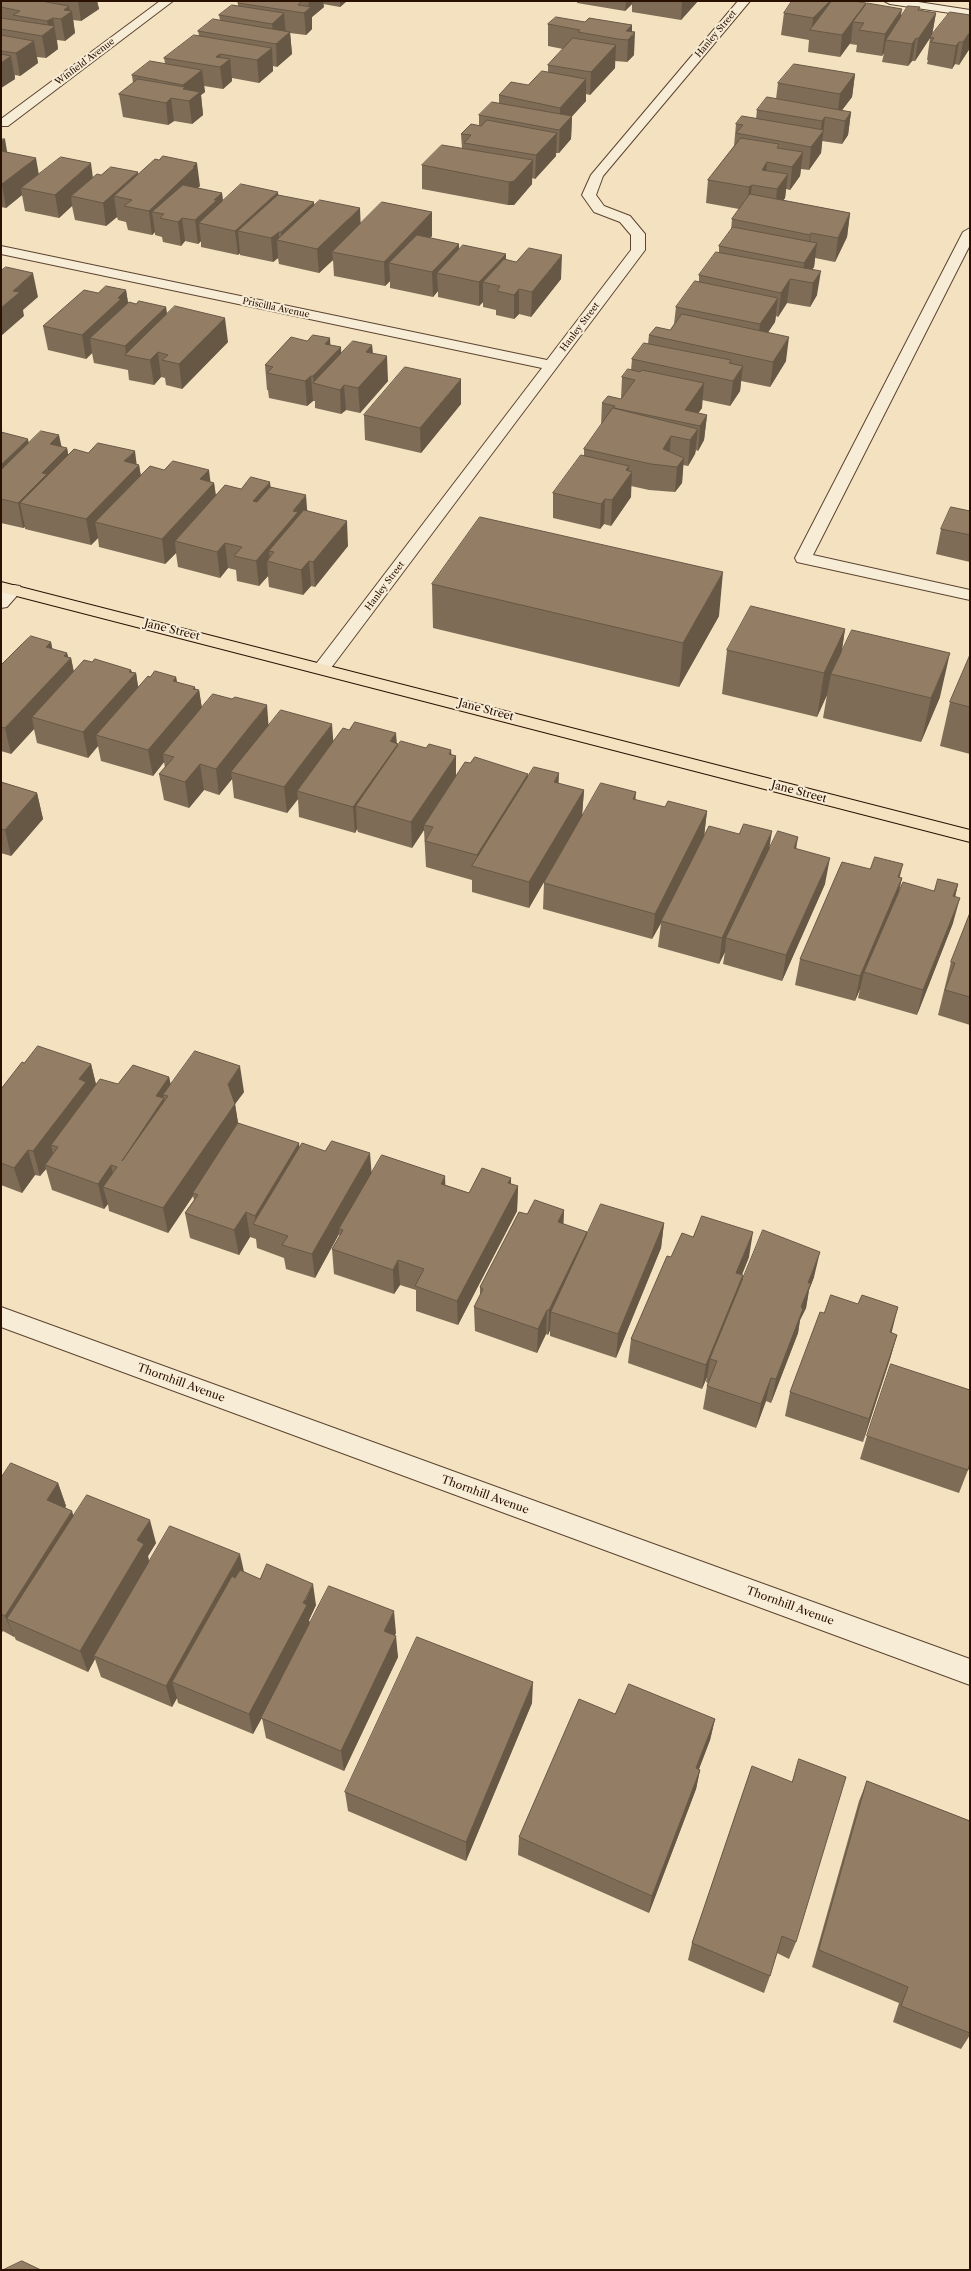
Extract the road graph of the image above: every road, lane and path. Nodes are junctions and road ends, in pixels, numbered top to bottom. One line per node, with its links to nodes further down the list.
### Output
1 (167, 1): 6 (street, Winfield Avenue)
2 (744, 1): 9 (street, Hanley Street)
3 (890, 1): 4 (street)
4 (932, 4): 5 (street)
5 (970, 13)
6 (4, 123)
7 (970, 232): 11 (street)
8 (1, 250): 9 (street, Priscilla Avenue)
9 (550, 365): 13 (street, Hanley Street)
10 (7, 589): 12 (street); 13 (main road, Jane Street)
11 (970, 595)
12 (1, 603)
13 (322, 668): 14 (main road, Jane Street)
14 (970, 836)
15 (1, 1317): 16 (street, Thornhill Avenue)
16 (970, 1672)

